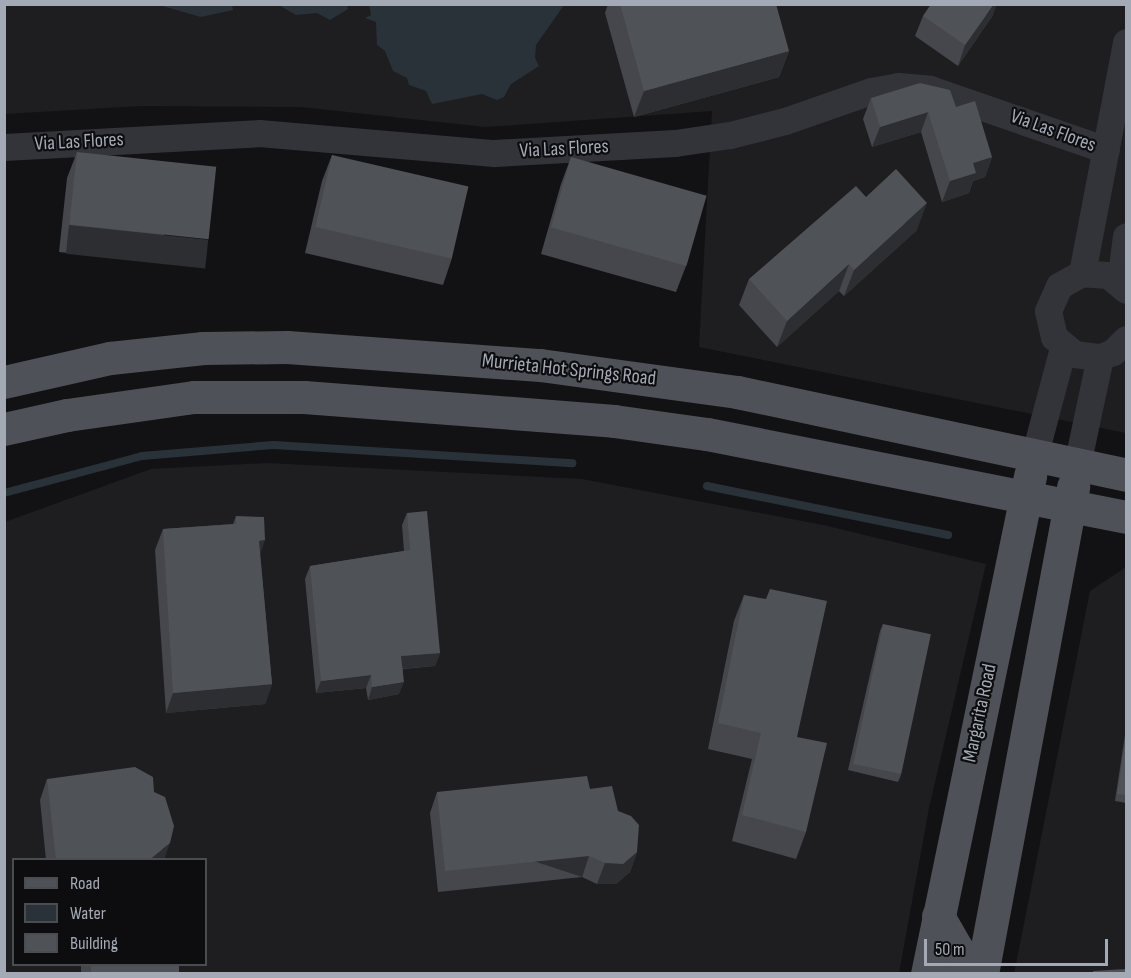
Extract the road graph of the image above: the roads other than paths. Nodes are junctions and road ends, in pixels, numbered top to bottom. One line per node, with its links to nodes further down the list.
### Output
1 (1126, 42): 3 (street)
2 (4, 147): 3 (street, Via Las Flores)
3 (1106, 150): 5 (street)
4 (1126, 236): 6 (street)
5 (1082, 273): 6 (street); 8 (street)
6 (1123, 286)
7 (1126, 339): 9 (street)
8 (1063, 348): 9 (street); 12 (street)
9 (1100, 357): 13 (street)
10 (4, 381): 12 (main road, Murrieta Hot Springs Road)
11 (4, 429): 15 (main road)
12 (1035, 453): 13 (main road, Murrieta Hot Springs Road); 15 (main road, Margarita Road)
13 (1077, 465): 14 (main road, Murrieta Hot Springs Road); 16 (main road)
14 (1126, 475)
15 (1025, 498): 16 (main road); 18 (main road, Margarita Road)
16 (1070, 507): 17 (main road); 21 (main road)
17 (1126, 517)
18 (938, 916): 19 (main road, Margarita Road); 20 (main road)
19 (927, 974)
20 (954, 974)
21 (982, 974)

